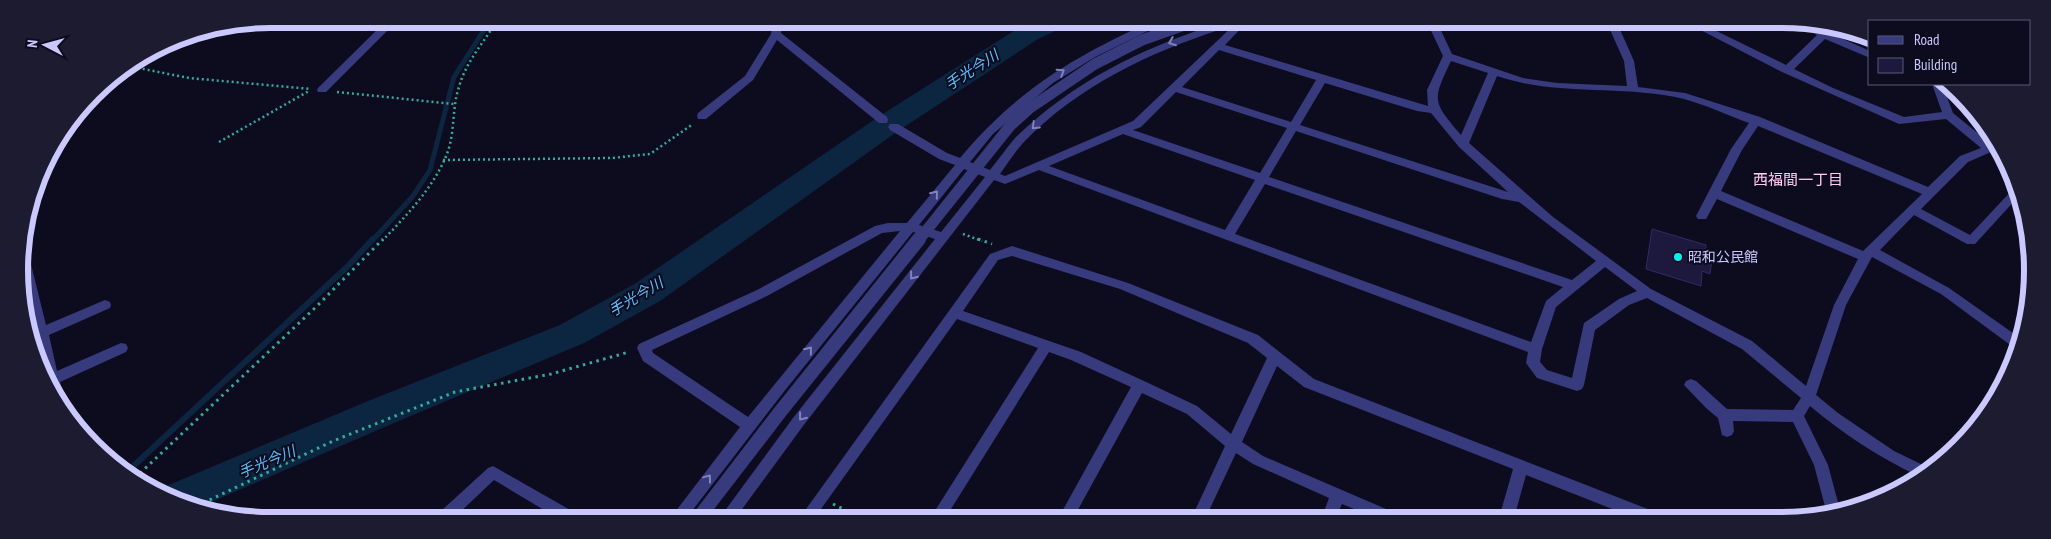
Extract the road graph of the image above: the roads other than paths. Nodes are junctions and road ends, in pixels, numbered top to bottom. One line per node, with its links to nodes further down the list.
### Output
1 (385, 28): 23 (street)
2 (777, 28): 12 (street)
3 (1149, 28): 36 (street, one-way to 3)
4 (1175, 28): 79 (street, bridge)
5 (1206, 28): 38 (street, one-way to 38)
6 (1220, 28): 14 (street)
7 (1236, 28): 14 (street)
8 (1435, 28): 17 (street)
9 (1614, 28): 24 (street)
10 (1702, 28): 18 (street)
11 (1811, 30): 13 (street)
12 (776, 34): 27 (street); 28 (street)
13 (1823, 36): 16 (street); 18 (street)
14 (1228, 37): 15 (street)
15 (1218, 46): 20 (street); 22 (street)
16 (1868, 54)
17 (1448, 56): 19 (street); 25 (street)
18 (1786, 70): 26 (street)
19 (1494, 72): 24 (street); 33 (street)
20 (1322, 79): 25 (street); 30 (street)
21 (1937, 85): 26 (street)
22 (1175, 88): 30 (street); 32 (street)
23 (322, 90)
24 (1633, 90): 29 (street)
25 (1434, 110): 33 (street)
26 (1948, 115): 34 (street)
27 (702, 116)
28 (884, 120)
29 (1756, 120): 40 (street); 41 (street)
30 (1294, 126): 39 (street); 43 (street)
31 (894, 127): 36 (street)
32 (1125, 131): 37 (street); 39 (street)
33 (1463, 144): 43 (street)
34 (1988, 144)
35 (1990, 148): 40 (street)
36 (960, 163): 38 (street); 46 (street, one-way to 36)
37 (1039, 166): 38 (street); 48 (street)
38 (992, 175): 47 (street)
39 (1262, 179): 48 (street); 52 (street)
40 (1929, 192): 44 (street)
41 (1714, 193): 45 (street); 49 (street)
42 (2012, 196): 44 (street)
43 (1522, 198): 50 (street)
44 (1914, 210): 49 (street)
45 (1702, 216)
46 (909, 226): 47 (street); 69 (street, one-way to 46); 69 (street)
47 (946, 234): 80 (street, one-way to 80)
48 (1228, 236): 60 (street)
49 (1868, 254): 57 (street); 66 (street)
50 (1604, 261): 52 (street); 53 (street)
51 (28, 277): 56 (street)
52 (1574, 286): 60 (street)
53 (1647, 292): 60 (street); 66 (street)
54 (105, 305): 56 (street)
55 (955, 313): 58 (street); 61 (street); 81 (street)
56 (42, 332): 62 (street)
57 (2013, 339)
58 (1045, 347): 64 (street); 82 (street)
59 (121, 348): 63 (street)
60 (1535, 349)
61 (1275, 356): 71 (street); 72 (street)
62 (46, 361)
63 (53, 379)
64 (1139, 385): 71 (street); 83 (street)
65 (1691, 385): 67 (street)
66 (1809, 396): 68 (street); 73 (street)
67 (1724, 415): 68 (street); 70 (street)
68 (1797, 416): 75 (street)
69 (748, 426): 78 (street, one-way to 69)
70 (1727, 431)
71 (1232, 443): 74 (street); 84 (street)
72 (1521, 467): 87 (street); 88 (street)
73 (1918, 469)
74 (1338, 495): 85 (street); 86 (street)
75 (1832, 506)
76 (450, 512): 77 (street)
77 (560, 512)
78 (682, 512)
79 (703, 512)
80 (731, 512)
81 (811, 512)
82 (941, 512)
83 (1069, 512)
84 (1201, 512)
85 (1331, 512)
86 (1377, 512)
87 (1508, 512)
88 (1637, 512)

